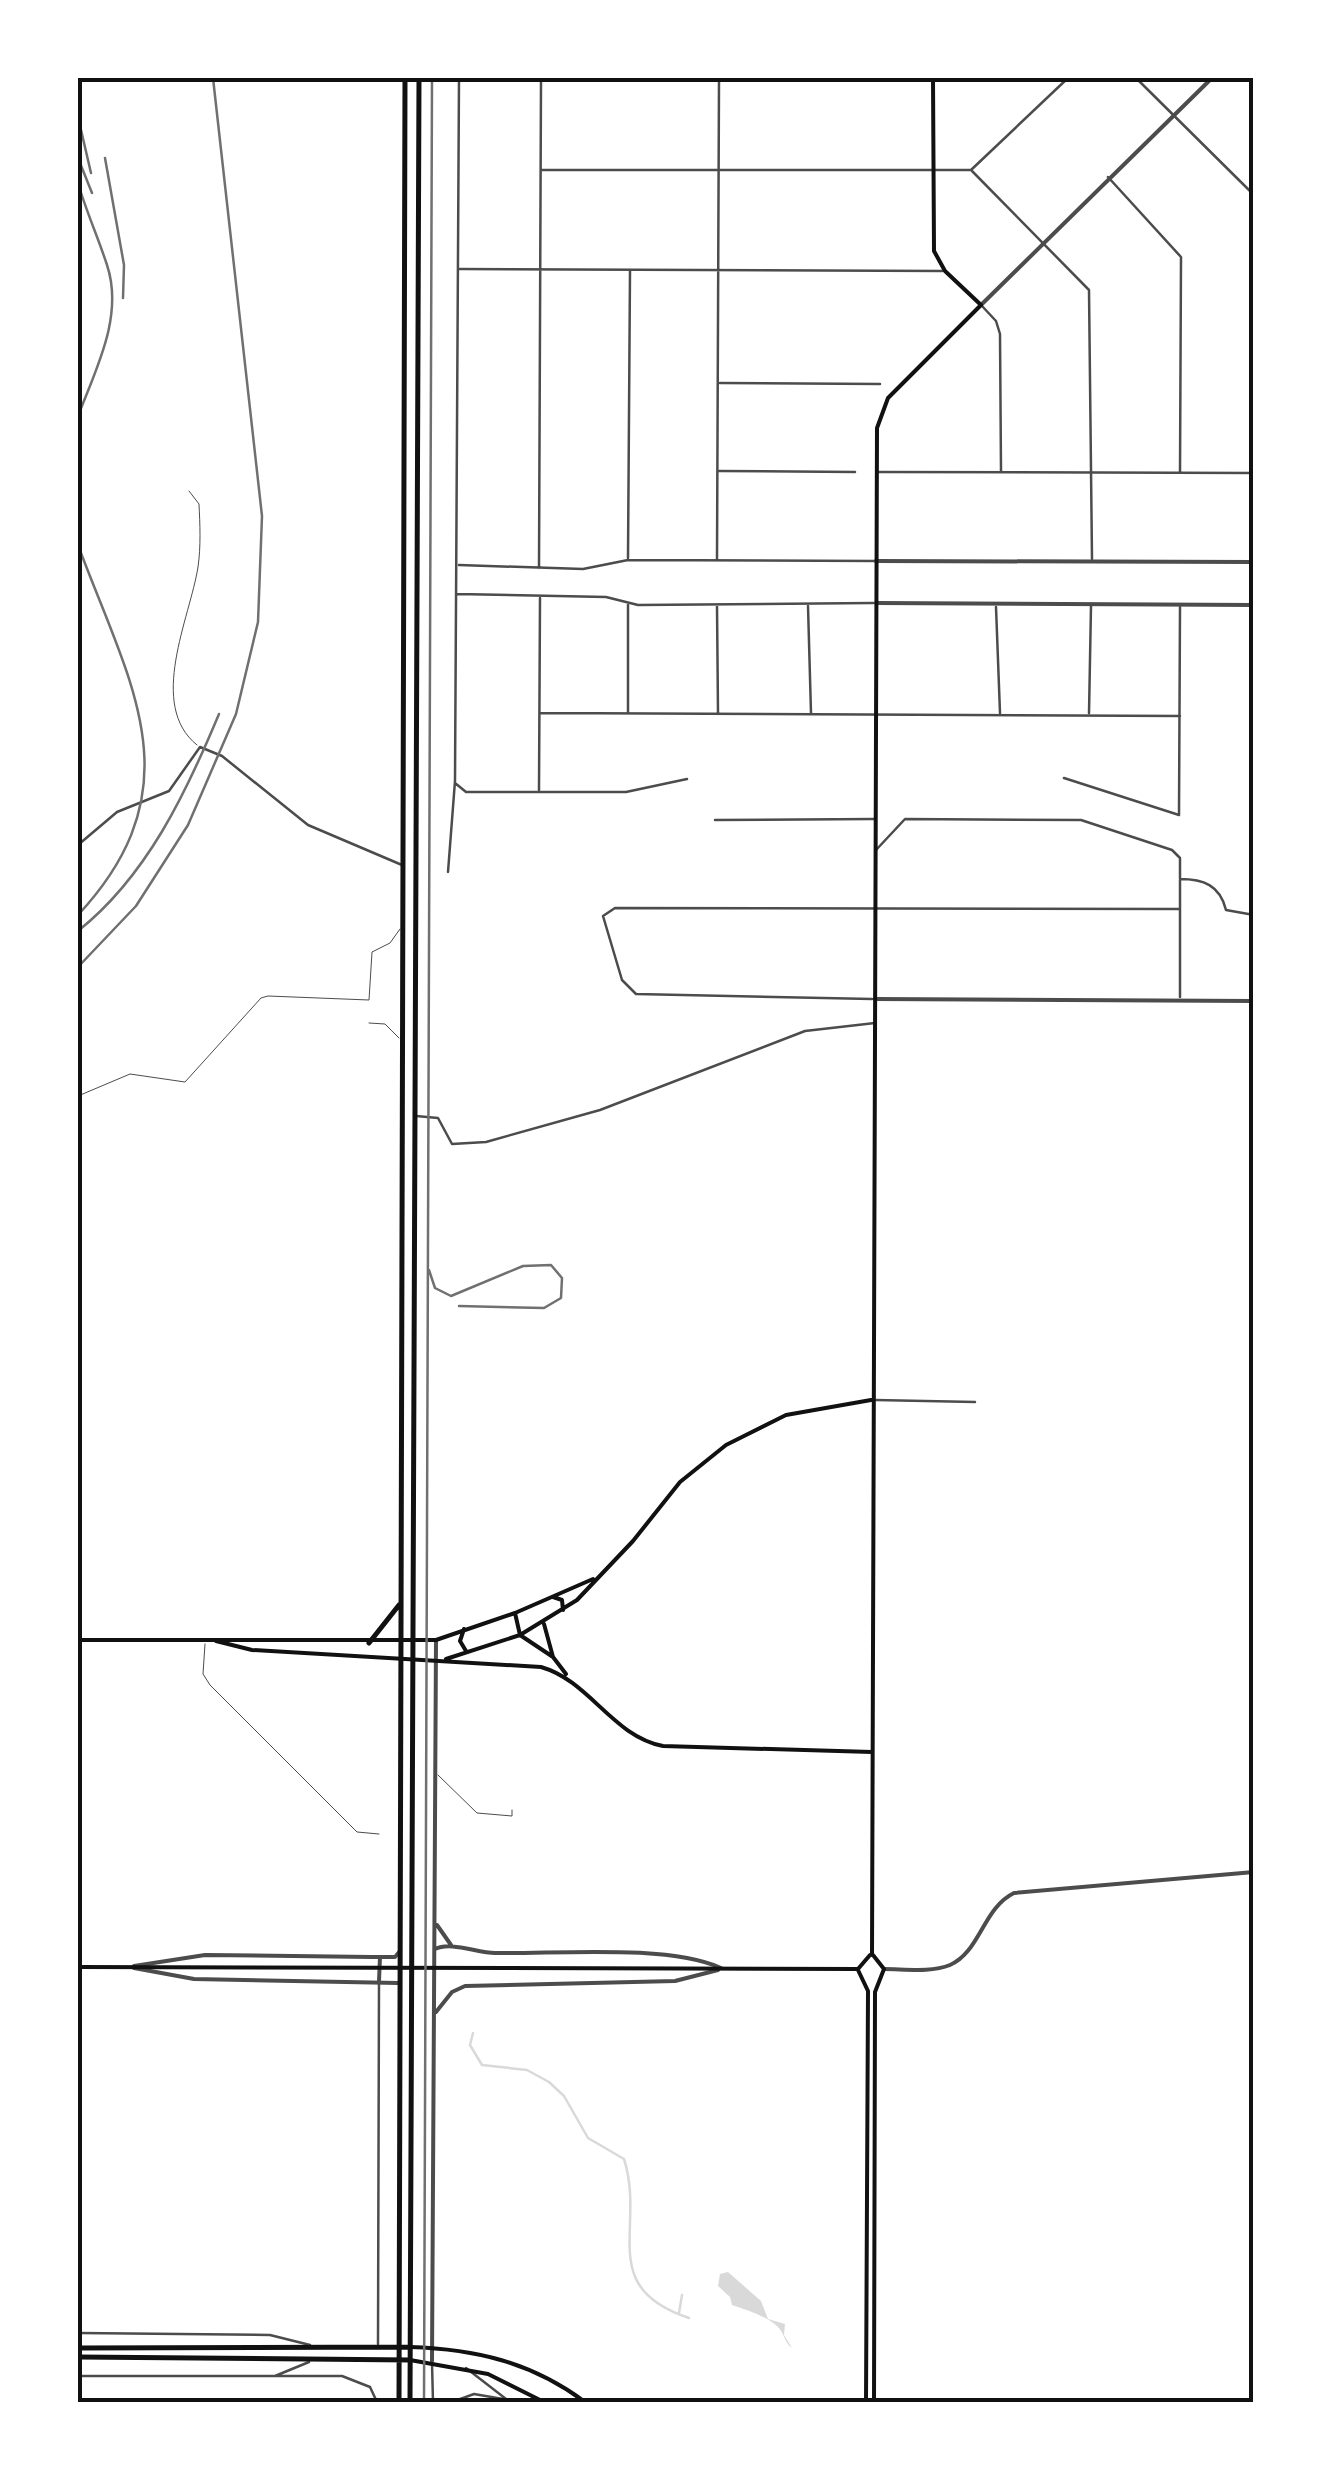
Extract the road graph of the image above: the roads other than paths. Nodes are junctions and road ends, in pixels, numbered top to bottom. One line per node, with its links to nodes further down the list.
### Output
1 (405, 78): 51 (main road)
2 (420, 78): 52 (main road)
3 (459, 78): 8 (street); 18 (street)
4 (932, 78): 9 (street); 14 (main road)
5 (1068, 78): 13 (street)
6 (1136, 78): 10 (street)
7 (1212, 78): 10 (street)
8 (541, 80): 9 (street); 11 (street)
9 (720, 80): 12 (street)
10 (1172, 114): 15 (street); 16 (street)
11 (542, 170): 12 (street); 19 (street)
12 (719, 170): 14 (street); 21 (street)
13 (971, 170): 14 (street); 17 (street)
14 (933, 171): 22 (main road)
15 (1108, 177): 17 (street); 31 (street)
16 (1254, 195)
17 (1045, 240): 23 (street); 30 (street)
18 (459, 270): 19 (street); 39 (street)
19 (541, 270): 20 (street); 40 (street)
20 (630, 270): 21 (street); 34 (street)
21 (718, 270): 22 (street); 24 (street)
22 (945, 271): 23 (main road)
23 (981, 305): 28 (main road); 29 (street)
24 (719, 383): 25 (street); 26 (street)
25 (880, 384)
26 (718, 471): 27 (street); 35 (street)
27 (855, 472)
28 (876, 472): 29 (street); 36 (main road)
29 (1001, 472): 30 (street)
30 (1091, 472): 31 (street); 37 (street)
31 (1180, 472): 32 (street)
32 (1254, 473)
33 (189, 491): 61 (lane)
34 (628, 560): 35 (street); 40 (street)
35 (718, 560): 36 (street)
36 (876, 561): 37 (street); 45 (main road)
37 (1092, 562): 38 (street)
38 (1254, 562)
39 (457, 565): 40 (street); 41 (street)
40 (539, 568)
41 (456, 594): 42 (street); 64 (street)
42 (540, 597): 43 (street); 55 (street)
43 (628, 604): 46 (street); 53 (street)
44 (808, 604): 45 (street); 46 (street); 56 (street)
45 (876, 604): 47 (street); 60 (main road)
46 (717, 605): 54 (street)
47 (996, 605): 49 (street); 57 (street)
48 (1254, 605): 50 (street)
49 (1090, 606): 50 (street); 58 (street)
50 (1180, 606): 59 (street)
51 (404, 636): 52 (main road); 70 (main road)
52 (416, 637): 84 (main road)
53 (628, 712): 54 (street); 55 (street)
54 (718, 712): 56 (street)
55 (540, 714): 65 (street)
56 (811, 714): 60 (street)
57 (1000, 714): 58 (street); 60 (street)
58 (1089, 714): 59 (street)
59 (1180, 716): 62 (street)
60 (876, 717): 66 (main road)
61 (200, 746): 68 (street); 70 (street)
62 (1064, 778)
63 (687, 779): 65 (street)
64 (454, 781): 65 (street); 71 (street)
65 (538, 791)
66 (875, 819): 67 (street); 69 (main road)
67 (716, 820)
68 (78, 845)
69 (876, 852): 72 (street); 73 (main road)
70 (403, 866): 76 (main road)
71 (448, 872)
72 (1180, 879): 74 (street); 75 (street)
73 (875, 908): 74 (street); 77 (main road); 77 (street)
74 (1179, 909): 78 (street)
75 (1254, 915)
76 (404, 921): 82 (main road); 83 (lane)
77 (875, 1000): 78 (street); 81 (main road)
78 (1180, 1000): 79 (street)
79 (1254, 1000)
80 (370, 1023): 82 (lane)
81 (874, 1023): 84 (street); 85 (main road)
82 (403, 1048): 88 (main road)
83 (78, 1096)
84 (414, 1116): 87 (main road)
85 (873, 1400): 86 (street); 89 (main road); 113 (main road)
86 (975, 1402)
87 (413, 1426): 88 (main road); 98 (main road)
88 (402, 1427): 91 (main road)
89 (593, 1579): 90 (main road); 92 (main road)
90 (553, 1597): 92 (main road); 93 (main road)
91 (400, 1602): 101 (main road); 104 (main road)
92 (563, 1610): 94 (main road)
93 (515, 1613): 95 (main road); 96 (main road)
94 (544, 1624): 96 (main road); 107 (main road)
95 (464, 1630): 99 (main road); 105 (main road)
96 (520, 1635): 105 (main road); 107 (main road)
97 (78, 1640): 100 (main road)
98 (412, 1640): 99 (main road); 101 (main road); 109 (main road)
99 (436, 1640): 110 (street)
100 (206, 1641): 102 (main road); 116 (lane)
101 (399, 1641): 104 (main road); 108 (main road)
102 (216, 1642): 103 (main road); 106 (main road)
103 (350, 1642): 104 (main road); 106 (main road)
104 (369, 1642)
105 (467, 1652): 111 (main road)
106 (347, 1654): 108 (main road)
107 (552, 1657): 112 (main road)
108 (398, 1658): 109 (main road); 121 (main road)
109 (412, 1658): 110 (main road); 141 (main road)
110 (436, 1658): 111 (main road); 114 (street)
111 (446, 1659): 112 (main road)
112 (568, 1678): 113 (main road)
113 (872, 1752): 122 (main road)
114 (435, 1774): 115 (lane); 118 (street)
115 (512, 1810)
116 (379, 1834)
117 (1254, 1872): 127 (street)
118 (435, 1920): 119 (street); 120 (street)
119 (451, 1946): 120 (street); 126 (street)
120 (434, 1949): 133 (street)
121 (400, 1951): 123 (street); 132 (main road)
122 (872, 1955): 127 (main road); 128 (main road)
123 (380, 1957): 125 (street); 131 (street)
124 (78, 1967): 125 (main road)
125 (130, 1967): 126 (main road); 131 (street)
126 (721, 1968): 128 (main road); 134 (street)
127 (884, 1969): 129 (main road)
128 (858, 1970): 130 (main road)
129 (881, 1977): 130 (main road); 136 (main road)
130 (863, 1979): 136 (main road)
131 (379, 1981): 132 (street); 139 (street)
132 (400, 1984): 140 (main road)
133 (434, 1989): 134 (street); 135 (street)
134 (450, 1994): 135 (street)
135 (434, 2016): 143 (street)
136 (870, 2330): 162 (main road); 163 (main road)
137 (78, 2333): 138 (street)
138 (316, 2347): 139 (main road); 142 (main road)
139 (378, 2347): 140 (main road); 146 (main road)
140 (399, 2347): 141 (main road); 147 (main road)
141 (410, 2347): 143 (main road); 148 (main road)
142 (78, 2348)
143 (433, 2348): 149 (street); 161 (main road)
144 (78, 2358): 145 (main road)
145 (320, 2358): 146 (main road); 152 (street)
146 (377, 2358): 147 (main road)
147 (398, 2359): 148 (main road); 155 (main road)
148 (410, 2360): 149 (main road); 156 (main road)
149 (432, 2362): 150 (main road); 157 (street)
150 (466, 2368): 153 (street); 160 (main road)
151 (78, 2376): 152 (street)
152 (273, 2377): 154 (street)
153 (504, 2399): 158 (street); 159 (street)
154 (377, 2402)
155 (397, 2402)
156 (410, 2402)
157 (433, 2402)
158 (452, 2402)
159 (510, 2402)
160 (544, 2402)
161 (585, 2402)
162 (866, 2402)
163 (874, 2402)

